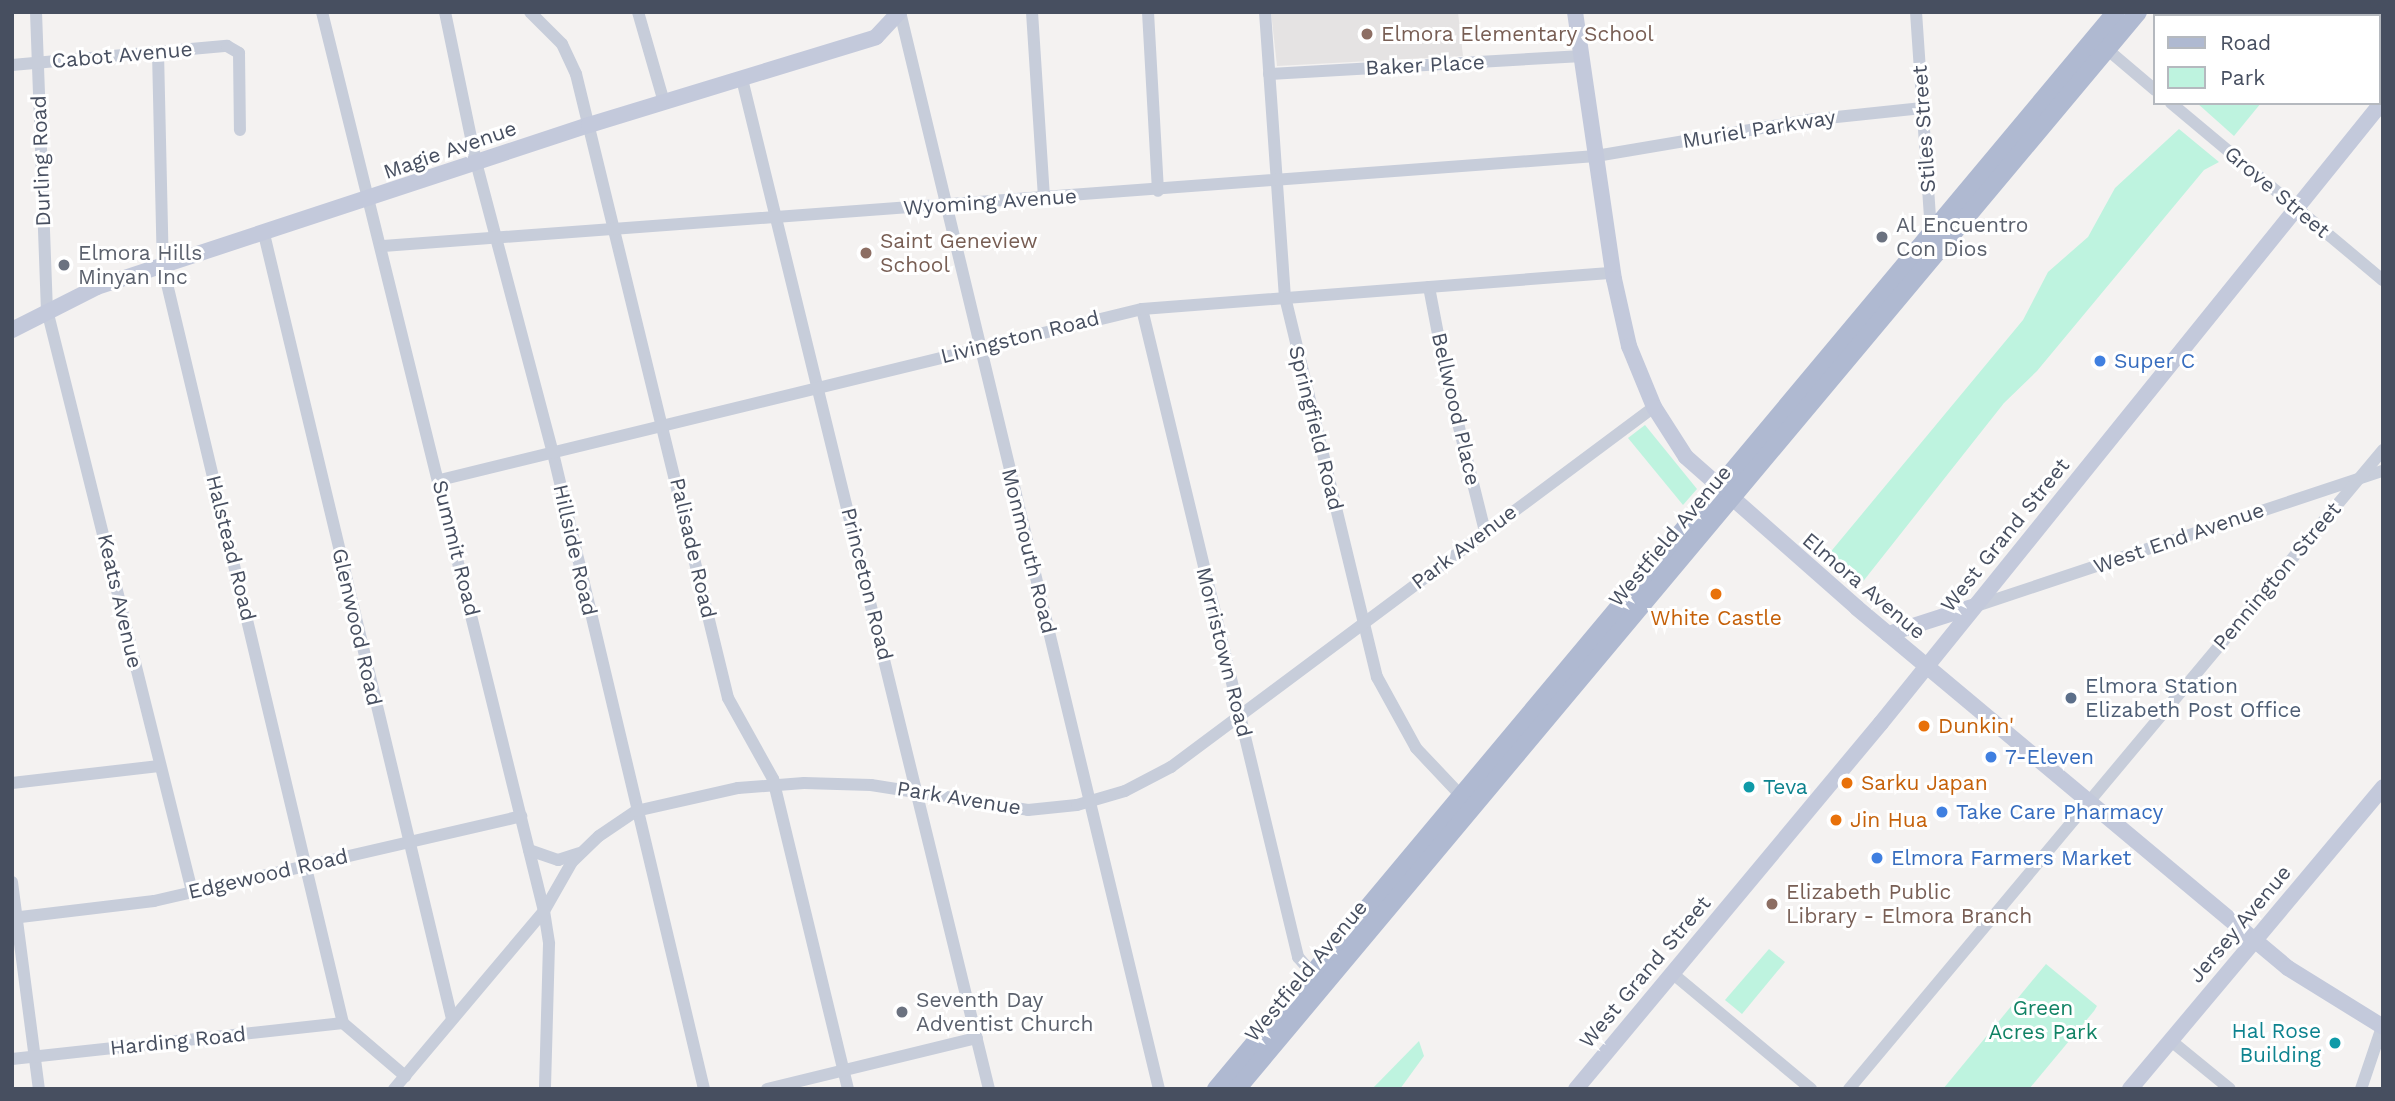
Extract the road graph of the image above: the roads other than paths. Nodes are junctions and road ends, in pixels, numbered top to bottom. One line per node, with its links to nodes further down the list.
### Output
1 (36, 12): 17 (street, Durling Road)
2 (322, 12): 33 (street, Summit Road)
3 (444, 12): 29 (street, Hillside Road)
4 (530, 12): 26 (street, Palisade Road)
5 (638, 12): 22 (street)
6 (900, 12): 20 (street, Magie Avenue); 34 (street, Monmouth Road)
7 (1032, 12): 32 (street)
8 (1148, 12): 31 (street)
9 (1265, 12): 19 (street, Springfield Road)
10 (1575, 12): 16 (street, Elmora Avenue)
11 (1916, 12): 25 (street, Stiles Street)
12 (2116, 12): 14 (main road, Westfield Avenue)
13 (2138, 12): 14 (main road, Westfield Avenue)
14 (2100, 44): 21 (street); 39 (main road, Westfield Avenue)
15 (158, 52): 17 (street, Cabot Avenue); 27 (street, Cabot Avenue); 42 (street, Halstead Road)
16 (1581, 56): 19 (street, Baker Place); 28 (street, Elmora Avenue)
17 (37, 63): 18 (street, Cabot Avenue); 48 (street, Durling Road)
18 (12, 65)
19 (1269, 74): 30 (street, Springfield Road)
20 (742, 79): 22 (street, Magie Avenue); 36 (street, Princeton Road)
21 (2154, 89)
22 (664, 102): 26 (street, Magie Avenue)
23 (2173, 105): 35 (street, Grove Street)
24 (2380, 105): 35 (street, West Grand Street)
25 (1922, 108): 28 (street, Muriel Parkway); 39 (street, Stiles Street)
26 (589, 125): 29 (street, Magie Avenue); 37 (street, Palisade Road)
27 (240, 130)
28 (1596, 156): 30 (street, Wyoming Avenue); 43 (street, Elmora Avenue)
29 (476, 162): 33 (street, Magie Avenue); 40 (street, Hillside Road)
30 (1277, 183): 31 (street, Wyoming Avenue); 46 (street, Springfield Road)
31 (1158, 191): 32 (street, Wyoming Avenue)
32 (1044, 198): 34 (street, Wyoming Avenue)
33 (372, 199): 38 (street, Magie Avenue); 41 (street, Summit Road)
34 (945, 205): 36 (street, Wyoming Avenue); 50 (street, Monmouth Road)
35 (2295, 207): 44 (street, Grove Street); 61 (street, West Grand Street)
36 (777, 215): 37 (street, Wyoming Avenue); 51 (street, Princeton Road)
37 (614, 230): 40 (street, Wyoming Avenue); 53 (street, Palisade Road)
38 (264, 233): 42 (street, Magie Avenue); 76 (street, Glenwood Road)
39 (1942, 234): 59 (main road, Westfield Avenue)
40 (498, 237): 41 (street, Wyoming Avenue); 55 (street, Hillside Road)
41 (383, 246): 58 (street, Summit Road)
42 (163, 267): 48 (street, Magie Avenue); 79 (street, Halstead Road)
43 (1614, 273): 45 (street, Livingston Road); 52 (street, Elmora Avenue)
44 (2383, 280)
45 (1429, 287): 46 (street, Livingston Road); 60 (street, Bellwood Place)
46 (1285, 297): 47 (street, Livingston Road); 62 (street, Springfield Road)
47 (1142, 309): 50 (street, Livingston Road); 65 (street, Morristown Road)
48 (47, 310): 49 (street, Magie Avenue); 66 (street, Keats Avenue)
49 (12, 330)
50 (980, 348): 51 (street, Livingston Road); 73 (street, Monmouth Road)
51 (818, 385): 53 (street, Livingston Road); 70 (street, Princeton Road)
52 (1654, 407): 59 (street, Elmora Avenue); 60 (street, Park Avenue)
53 (664, 426): 55 (street, Livingston Road); 68 (street, Palisade Road)
54 (2383, 450): 57 (street, Pennington Street)
55 (552, 453): 58 (street, Livingston Road); 74 (street, Hillside Road)
56 (2383, 471): 57 (street, West End Avenue)
57 (2360, 478): 61 (street, West End Avenue); 72 (street, Pennington Street)
58 (440, 480): 75 (street, Summit Road)
59 (1724, 495): 63 (street, Elmora Avenue); 71 (main road, Westfield Avenue)
60 (1485, 531): 62 (street, Park Avenue)
61 (1975, 606): 63 (street); 64 (street, West Grand Street)
62 (1365, 623): 65 (street, Park Avenue); 71 (street, Springfield Road)
63 (1888, 634): 64 (street, Elmora Avenue)
64 (1927, 666): 72 (street, Elmora Avenue); 85 (street, West Grand Street)
65 (1239, 716): 73 (street, Park Avenue); 86 (street, Morristown Road)
66 (159, 766): 67 (street); 81 (street, Keats Avenue)
67 (12, 783)
68 (775, 784): 70 (street, Park Avenue); 74 (street, Park Avenue); 94 (street, Palisade Road)
69 (2383, 787): 84 (street, Jersey Avenue)
70 (918, 793): 73 (street, Park Avenue); 90 (street, Princeton Road)
71 (1467, 801): 86 (main road, Westfield Avenue)
72 (2089, 801): 84 (street, Elmora Avenue); 108 (street, Pennington Street)
73 (1090, 802): 103 (street, Monmouth Road)
74 (636, 811): 78 (street, Park Avenue); 99 (street, Hillside Road)
75 (521, 816): 76 (street, Edgewood Road); 77 (street, Summit Road)
76 (409, 842): 79 (street, Edgewood Road); 87 (street, Glenwood Road)
77 (529, 850): 78 (street); 82 (street, Summit Road)
78 (582, 851): 82 (street, Park Avenue)
79 (306, 866): 81 (street, Edgewood Road); 88 (street, Halstead Road)
80 (12, 882): 83 (street)
81 (192, 891): 83 (street, Edgewood Road)
82 (544, 911): 87 (street, Park Avenue); 98 (street, Summit Road)
83 (15, 918): 92 (street)
84 (2255, 940): 89 (street, Elmora Avenue); 91 (street, Jersey Avenue)
85 (1672, 973): 106 (street, West Grand Street); 107 (street)
86 (1318, 979): 104 (main road, Westfield Avenue); 105 (main road, Westfield Avenue)
87 (452, 1019): 95 (street, Park Avenue)
88 (343, 1023): 92 (street, Harding Road); 95 (street)
89 (2383, 1027): 111 (street)
90 (977, 1038): 94 (street); 102 (street, Princeton Road)
91 (2170, 1040): 109 (street, Jersey Avenue); 110 (street)
92 (34, 1056): 93 (street, Harding Road); 96 (street)
93 (12, 1059)
94 (844, 1070): 100 (street); 101 (street, Palisade Road)
95 (405, 1076): 97 (street, Park Avenue)
96 (39, 1089)
97 (394, 1089)
98 (545, 1089)
99 (704, 1089)
100 (767, 1089)
101 (848, 1089)
102 (989, 1089)
103 (1159, 1089)
104 (1216, 1089)
105 (1237, 1089)
106 (1576, 1089)
107 (1811, 1089)
108 (1849, 1089)
109 (2130, 1089)
110 (2230, 1089)
111 (2361, 1089)

